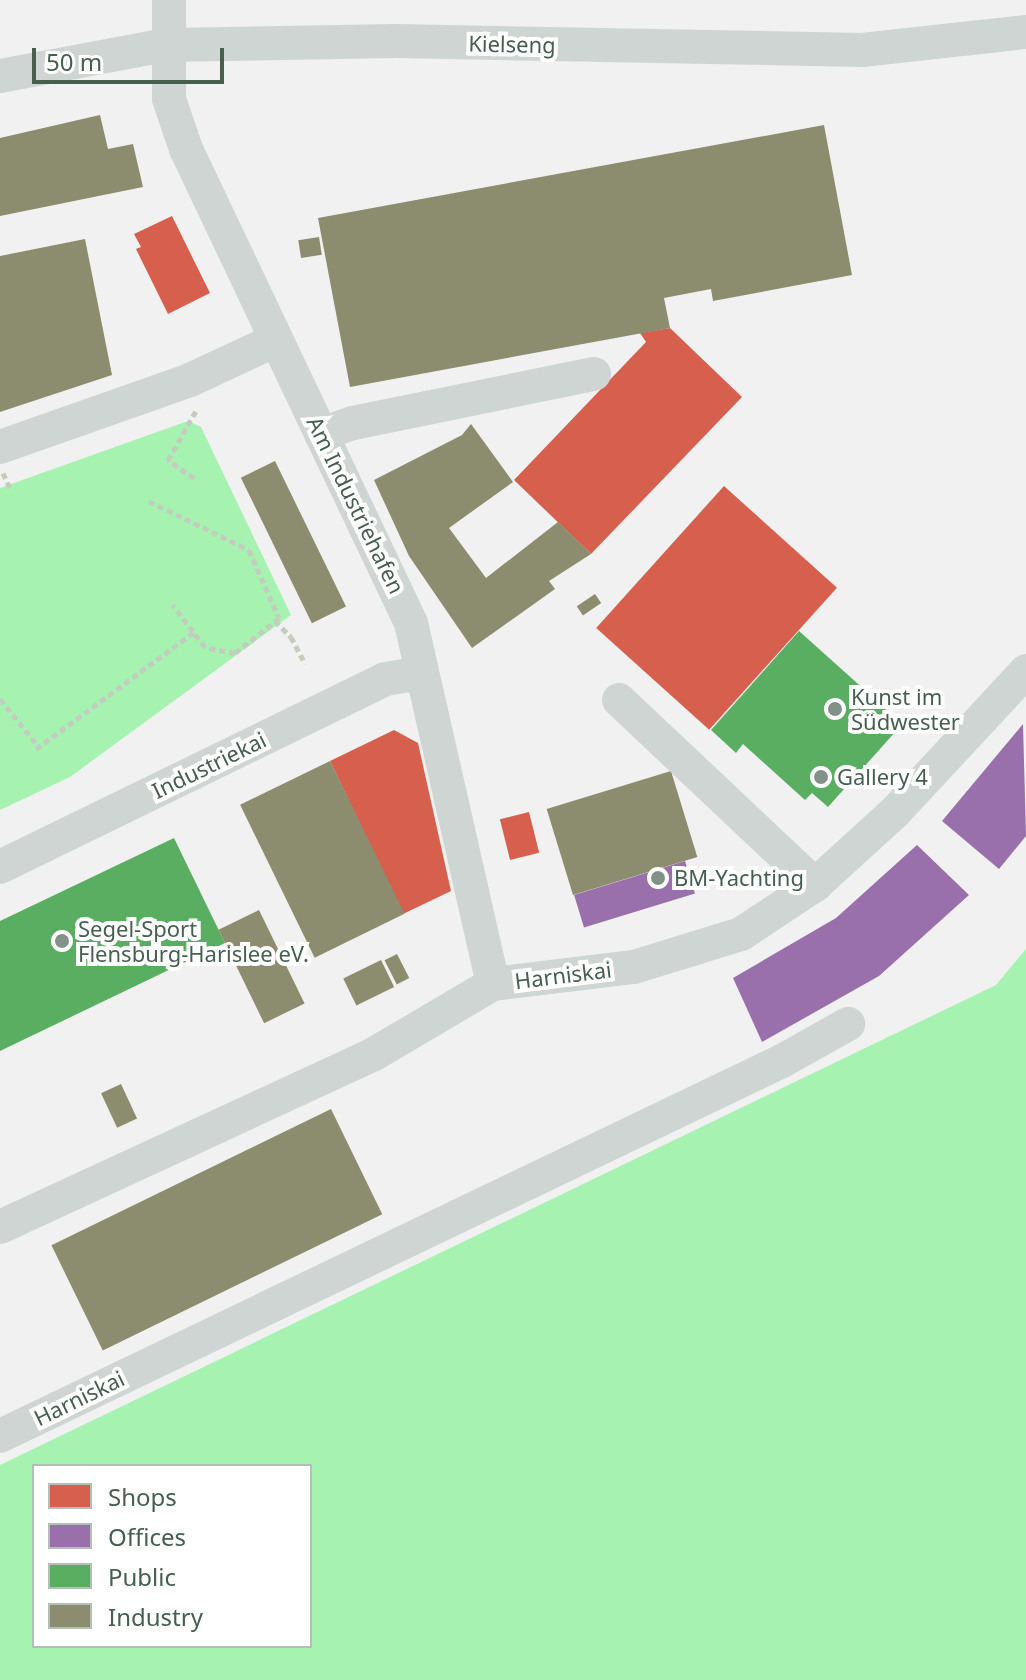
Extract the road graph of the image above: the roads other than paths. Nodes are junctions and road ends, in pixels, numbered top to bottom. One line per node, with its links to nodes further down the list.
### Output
1 (169, 0): 3 (street, Am Industriehafen)
2 (1026, 32): 3 (street, Kielseng)
3 (166, 45): 4 (street, Kielseng); 5 (street, Am Industriehafen)
4 (0, 76)
5 (274, 341): 7 (street, Am Industriehafen); 8 (street)
6 (594, 374): 7 (street)
7 (321, 434): 10 (street, Am Industriehafen)
8 (2, 460)
9 (1026, 671): 13 (street, Harniskai)
10 (422, 673): 12 (street, Industriekai); 14 (street, Am Industriehafen)
11 (619, 700): 13 (street)
12 (0, 867)
13 (815, 885): 14 (street, Harniskai)
14 (493, 984): 16 (street, Harniskai)
15 (848, 1024): 17 (street, Harniskai)
16 (0, 1227)
17 (0, 1436)

